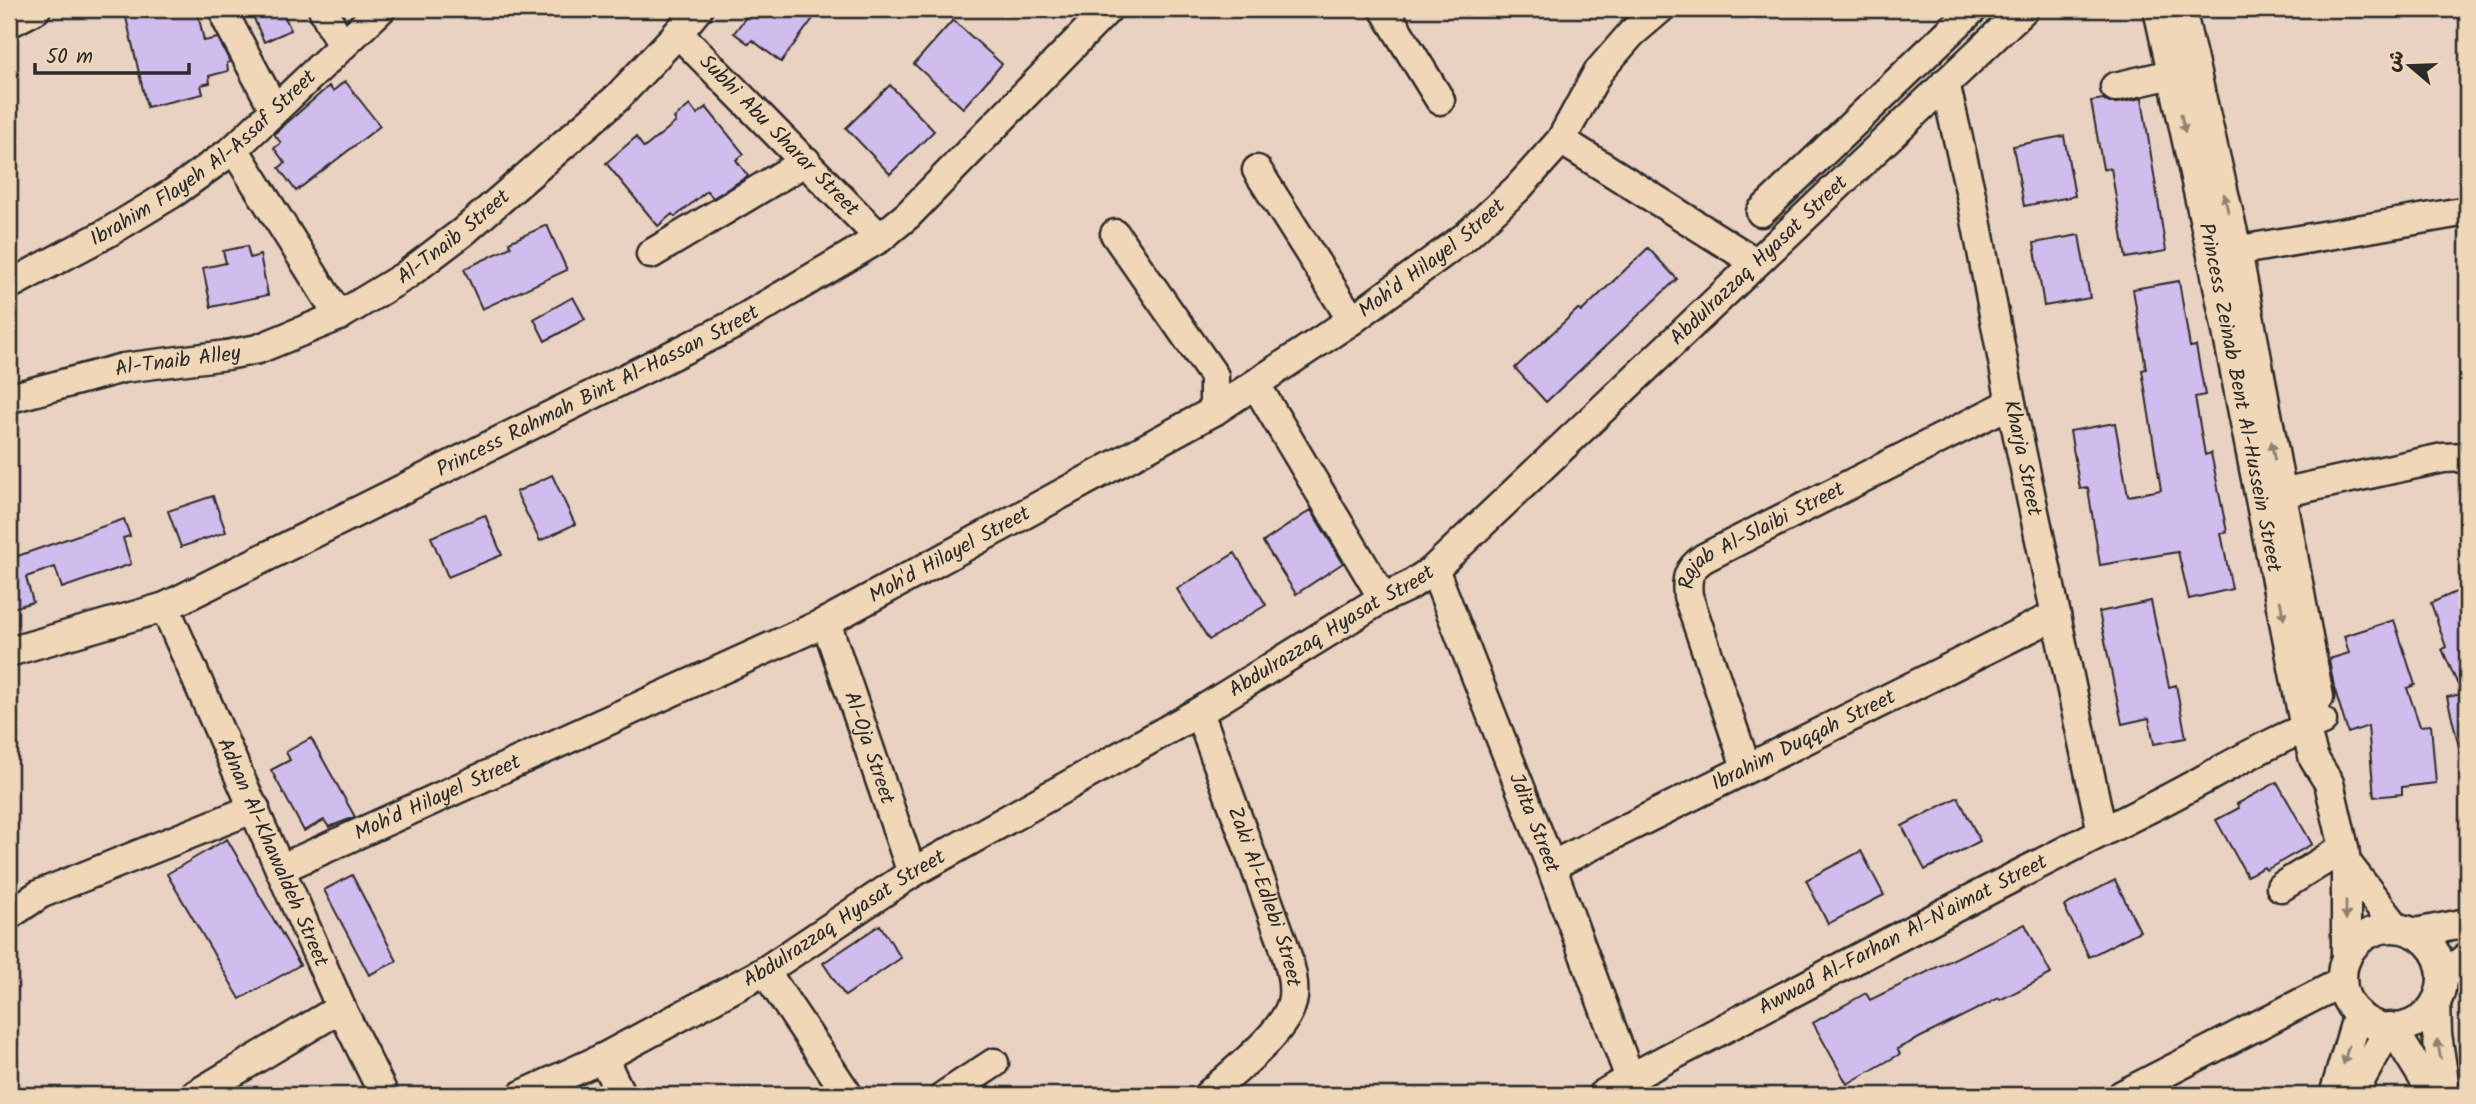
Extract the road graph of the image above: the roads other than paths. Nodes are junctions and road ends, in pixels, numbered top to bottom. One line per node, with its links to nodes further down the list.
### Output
1 (36, 9): 14 (street)
2 (323, 9): 16 (street)
3 (381, 9): 16 (street, Ibrahim Flayeh Al-Assaf Street)
4 (698, 9): 15 (street, Al-Tnaib Street)
5 (1108, 9): 30 (street, Princess Rahmah Bint Al-Hassan Street)
6 (1384, 9): 21 (street)
7 (1627, 9): 17 (street)
8 (1660, 9): 17 (street, Moh'd Hilayel Street)
9 (1973, 9): 28 (street)
10 (2024, 9): 19 (street, Abdulrazzaq Hyasat Street)
11 (2158, 9): 18 (street, Princess Zeinab Bent Al-Hussein Street)
12 (2181, 9): 31 (street, Princess Zeinab Bent Al-Hussein Street, one-way to 12)
13 (227, 20): 22 (street)
14 (9, 23)
15 (678, 33): 25 (street, Subhi Abu Sharar Street); 35 (street, Al-Tnaib Street)
16 (341, 45): 22 (street, Ibrahim Flayeh Al-Assaf Street)
17 (1598, 72): 23 (street, Moh'd Hilayel Street)
18 (2172, 74): 20 (street); 31 (street, Princess Zeinab Bent Al-Hussein Street, one-way to 31)
19 (1945, 83): 33 (street, Abdulrazzaq Hyasat Street); 39 (street, Kharja Street)
20 (2115, 87)
21 (1440, 100)
22 (274, 109): 24 (street, Ibrahim Flayeh Al-Assaf Street)
23 (1561, 140): 33 (street); 36 (street, Moh'd Hilayel Street)
24 (234, 149): 34 (street, Ibrahim Flayeh Al-Assaf Street); 35 (street)
25 (806, 161): 30 (street, Subhi Abu Sharar Street); 32 (street)
26 (1257, 170): 36 (street)
27 (2467, 211): 31 (street)
28 (1761, 212)
29 (1115, 234): 40 (street)
30 (880, 238): 45 (street, Princess Rahmah Bint Al-Hassan Street)
31 (2225, 252): 42 (street, Princess Zeinab Bent Al-Hussein Street, one-way to 31); 50 (street, Princess Zeinab Bent Al-Hussein Street, one-way to 50)
32 (651, 254)
33 (1755, 262): 43 (street, Abdulrazzaq Hyasat Street)
34 (9, 285)
35 (339, 316): 38 (street, Al-Tnaib Alley)
36 (1352, 320): 37 (street, Moh'd Hilayel Street)
37 (1256, 385): 40 (street, Moh'd Hilayel Street); 44 (street)
38 (13, 397)
39 (2011, 403): 46 (street, Kharja Street); 51 (street, Rajab Al-Slaibi Street)
40 (1214, 411): 47 (street, Moh'd Hilayel Street)
41 (2467, 457): 42 (street)
42 (2281, 493): 50 (street, Princess Zeinab Bent Al-Hussein Street)
43 (1434, 569): 44 (street, Abdulrazzaq Hyasat Street); 55 (street, Jdita Street)
44 (1383, 598): 49 (street, Abdulrazzaq Hyasat Street)
45 (165, 607): 48 (street, Princess Rahmah Bint Al-Hassan Street); 52 (street, Adnan Al-Khawaldeh Street)
46 (2056, 615): 51 (street, Ibrahim Duqqah Street); 53 (street, Kharja Street)
47 (826, 622): 56 (street, Moh'd Hilayel Street); 57 (street, Al-Oja Street)
48 (9, 652)
49 (1199, 712): 57 (street, Abdulrazzaq Hyasat Street); 78 (street, Zaki Al-Edlebi Street)
50 (2317, 735): 53 (street, Awwad Al-Farhan Al-N'aimat Street); 54 (street, Princess Zeinab Bent Al-Hussein Street)
51 (1746, 767): 55 (street, Ibrahim Duqqah Street)
52 (255, 808): 56 (street, Adnan Al-Khawaldeh Street); 59 (street)
53 (2102, 832): 71 (street, Awwad Al-Farhan Al-N'aimat Street)
54 (2345, 855): 58 (street); 61 (street, Princess Zeinab Bent Al-Hussein Street); 63 (street, Princess Zeinab Bent Al-Hussein Street, one-way to 63)
55 (1550, 866): 71 (street, Jdita Street)
56 (279, 869): 66 (street, Adnan Al-Khawaldeh Street)
57 (912, 873): 64 (street, Abdulrazzaq Hyasat Street)
58 (2281, 887)
59 (9, 915)
60 (2467, 923): 61 (street)
61 (2406, 930): 63 (street); 65 (street)
62 (2467, 957): 65 (street)
63 (2344, 970): 67 (street); 80 (street)
64 (765, 971): 69 (street, Abdulrazzaq Hyasat Street); 76 (street)
65 (2439, 989): 68 (street); 84 (street, one-way to 65)
66 (341, 1008): 72 (street); 73 (street, Adnan Al-Khawaldeh Street)
67 (2358, 1014): 68 (street); 81 (street, one-way to 81)
68 (2393, 1028): 82 (street); 83 (street)
69 (603, 1058): 74 (street, Abdulrazzaq Hyasat Street); 75 (street)
70 (995, 1063): 77 (street)
71 (1630, 1078): 79 (street, Awwad Al-Farhan Al-N'aimat Street)
72 (195, 1095)
73 (384, 1095)
74 (522, 1095)
75 (621, 1095)
76 (848, 1095)
77 (945, 1095)
78 (1208, 1095)
79 (1602, 1095)
80 (2122, 1095)
81 (2334, 1095)
82 (2352, 1095)
83 (2434, 1095)
84 (2446, 1095)

